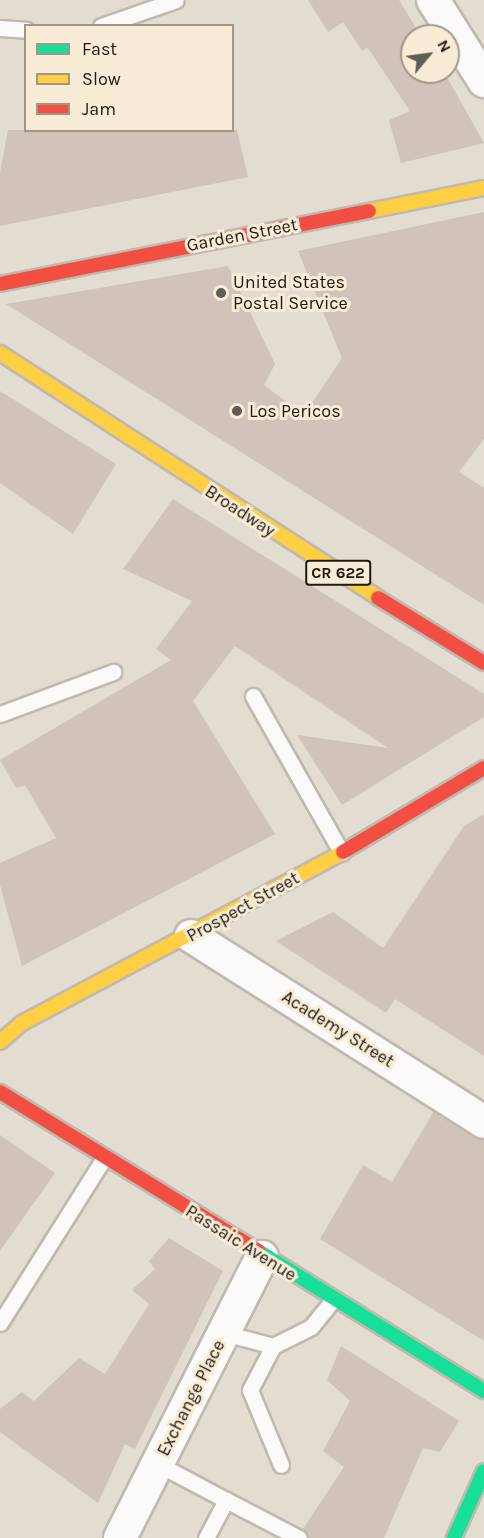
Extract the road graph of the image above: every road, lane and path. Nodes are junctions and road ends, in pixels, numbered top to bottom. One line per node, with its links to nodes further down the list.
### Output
1 (176, 0): 3 (lane)
2 (433, 0): 6 (street)
3 (107, 24)
4 (0, 28): 5 (lane)
5 (24, 30)
6 (484, 81)
7 (484, 188): 8 (main road, Garden Street)
8 (0, 284)
9 (0, 353): 10 (main road, Broadway / CR 622)
10 (484, 663)
11 (113, 672): 13 (lane)
12 (253, 696): 15 (lane)
13 (0, 714)
14 (484, 768): 15 (main road, Prospect Street)
15 (342, 853): 16 (main road, Prospect Street)
16 (191, 936): 17 (main road, Prospect Street); 19 (street, Academy Street)
17 (0, 1042)
18 (0, 1092): 20 (main road, Passaic Avenue)
19 (484, 1122)
20 (104, 1158): 21 (main road, Passaic Avenue); 23 (lane)
21 (262, 1257): 22 (main road, Passaic Avenue); 24 (street, Exchange Place)
22 (333, 1300): 25 (lane); 26 (main road, Passaic Avenue)
23 (0, 1323)
24 (224, 1333): 25 (lane); 27 (street, Exchange Place)
25 (273, 1346): 28 (lane)
26 (484, 1391)
27 (158, 1464): 30 (lane); 32 (street, Exchange Place)
28 (281, 1465)
29 (484, 1471): 31 (main road)
30 (226, 1500): 33 (lane); 34 (lane)
31 (477, 1506): 35 (main road)
32 (120, 1538)
33 (206, 1538)
34 (299, 1538)
35 (454, 1538)

